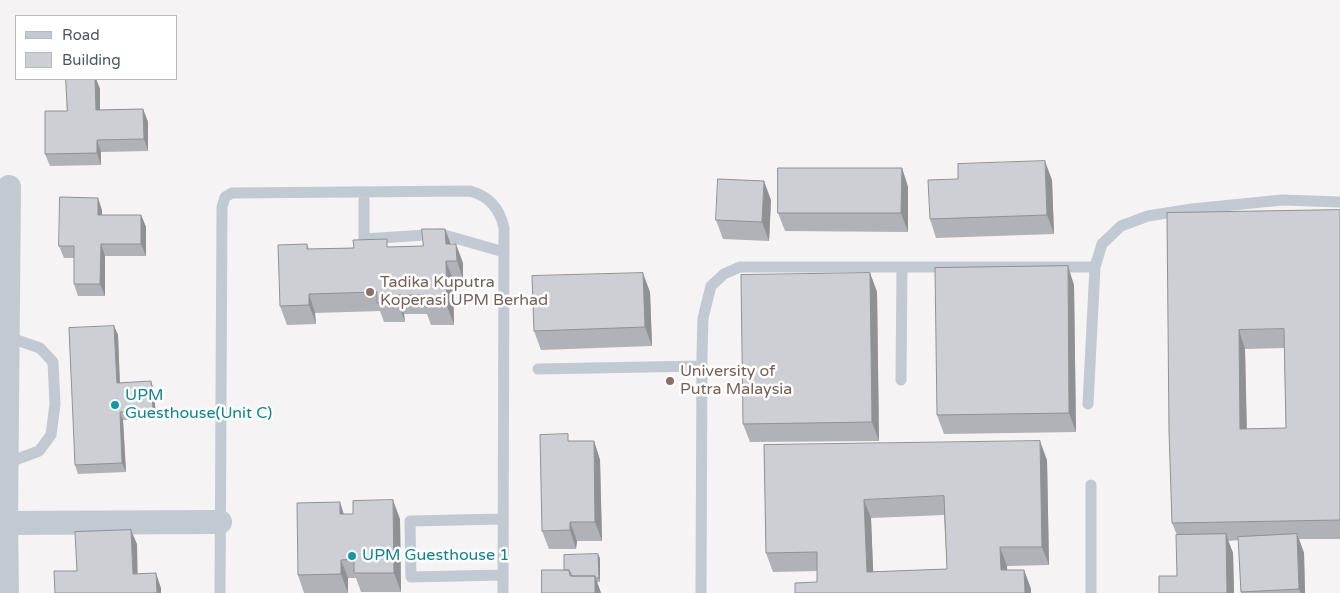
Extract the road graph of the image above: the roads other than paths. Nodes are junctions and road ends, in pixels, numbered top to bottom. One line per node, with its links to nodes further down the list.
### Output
1 (9, 187): 7 (street)
2 (364, 192): 4 (lane); 4 (lane); 15 (lane)
3 (1340, 202): 6 (lane)
4 (504, 252): 14 (lane)
5 (902, 267): 6 (lane); 8 (lane); 10 (lane)
6 (1095, 267): 11 (lane)
7 (8, 337): 12 (street); 12 (lane)
8 (702, 366): 9 (lane); 21 (lane)
9 (538, 369)
10 (901, 380)
11 (1088, 404)
12 (7, 462): 16 (street)
13 (1091, 485): 22 (lane)
14 (503, 519): 17 (lane); 17 (lane)
15 (220, 522): 16 (street); 19 (lane)
16 (3, 523): 18 (street)
17 (503, 575): 20 (lane)
18 (7, 593)
19 (220, 593)
20 (503, 593)
21 (701, 593)
22 (1091, 593)

